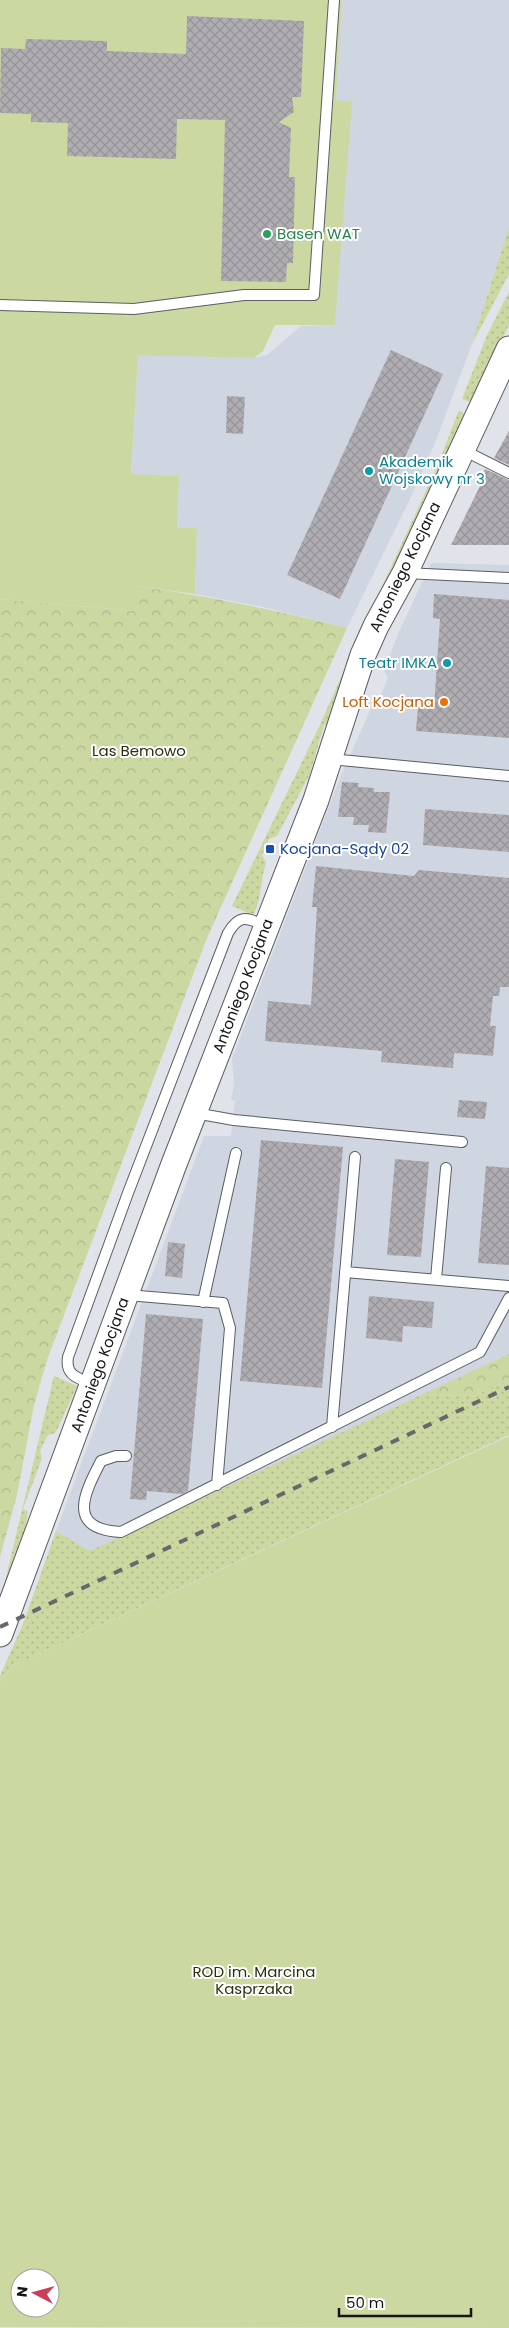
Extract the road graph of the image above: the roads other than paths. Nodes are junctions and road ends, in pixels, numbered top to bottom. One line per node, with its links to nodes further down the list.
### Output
1 (334, 0): 2 (lane)
2 (0, 305)
3 (509, 349): 4 (street, Antoniego Kocjana)
4 (462, 449): 5 (lane); 6 (street, Antoniego Kocjana)
5 (509, 473)
6 (405, 573): 7 (lane); 8 (street, Antoniego Kocjana)
7 (509, 578)
8 (330, 759): 9 (lane); 10 (street, Antoniego Kocjana)
9 (509, 776)
10 (266, 926): 11 (street, Antoniego Kocjana); 22 (lane)
11 (195, 1110): 12 (lane); 19 (street, Antoniego Kocjana)
12 (462, 1142)
13 (236, 1153): 21 (lane)
14 (355, 1157): 16 (lane)
15 (446, 1168): 17 (lane)
16 (345, 1272): 17 (lane); 23 (lane)
17 (436, 1279): 18 (lane)
18 (509, 1286)
19 (126, 1295): 21 (lane); 22 (street, Antoniego Kocjana)
20 (509, 1298): 23 (lane)
21 (203, 1302): 25 (lane)
22 (93, 1385): 26 (street, Antoniego Kocjana)
23 (332, 1427): 25 (lane)
24 (126, 1456): 25 (lane)
25 (217, 1485)
26 (0, 1634)

